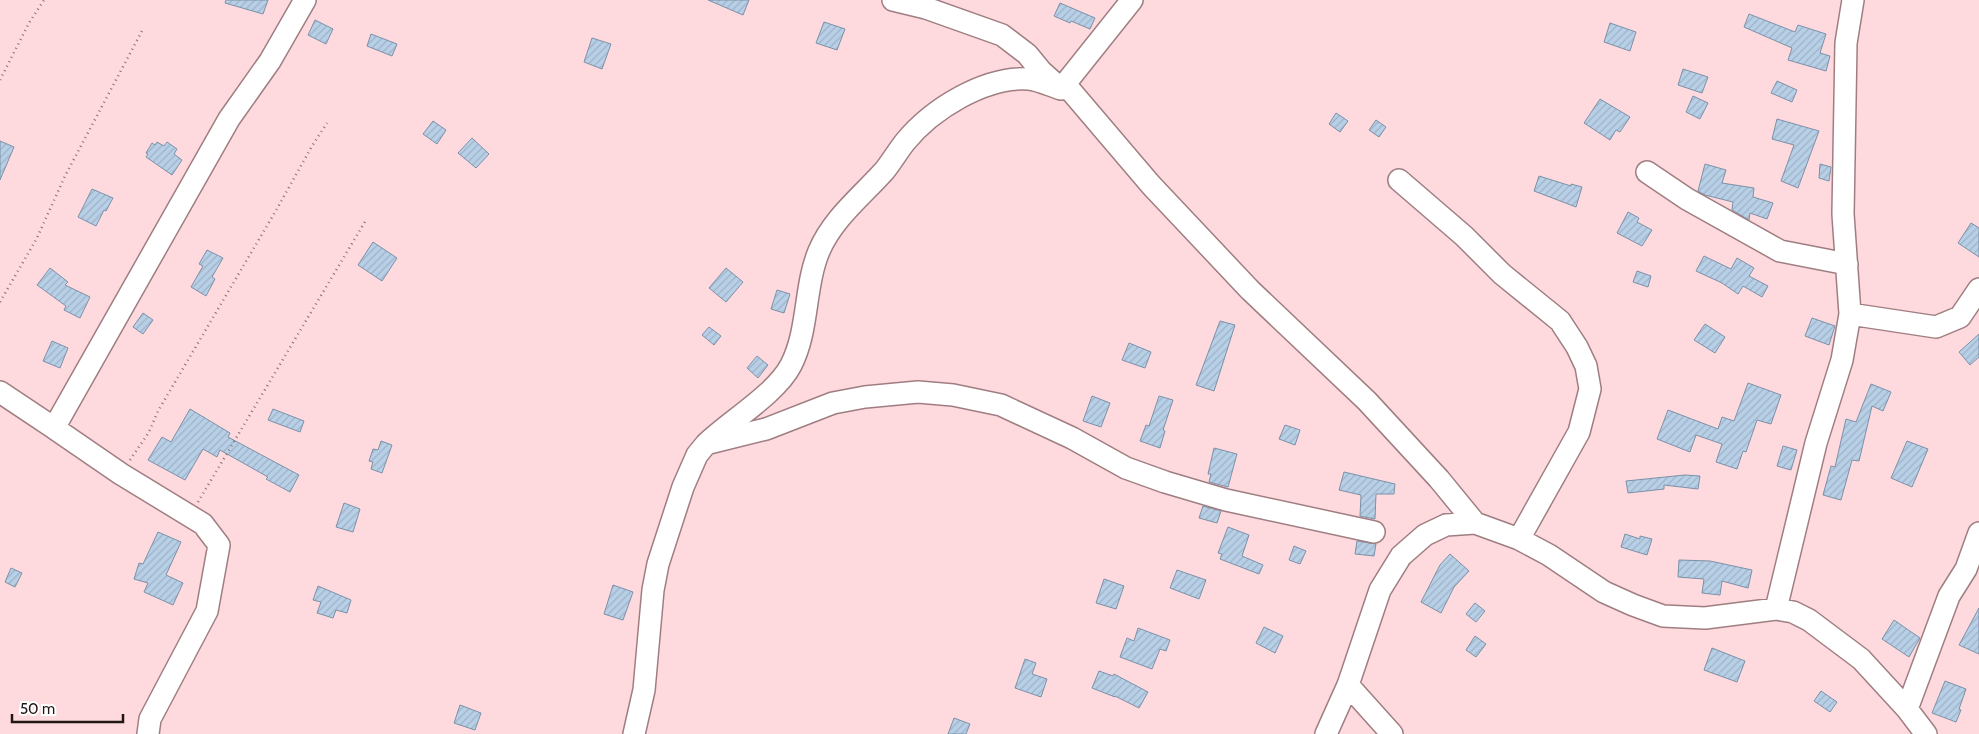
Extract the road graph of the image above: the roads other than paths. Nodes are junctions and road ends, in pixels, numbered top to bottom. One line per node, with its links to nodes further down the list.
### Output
1 (305, 0): 13 (street)
2 (894, 0): 5 (street)
3 (1132, 0): 6 (street)
4 (1853, 0): 9 (street)
5 (922, 4): 6 (street)
6 (1063, 86): 14 (street); 15 (street)
7 (1648, 172): 9 (street)
8 (1399, 180): 18 (street)
9 (1847, 264): 11 (street)
10 (1979, 288): 11 (street)
11 (1850, 314): 19 (street)
12 (0, 392): 13 (street)
13 (54, 428): 22 (street)
14 (706, 444): 16 (street); 23 (street)
15 (1475, 523): 18 (street); 20 (street)
16 (1374, 532)
17 (1979, 533): 21 (street)
18 (1519, 539): 19 (street)
19 (1776, 609): 21 (street)
20 (1348, 685): 24 (street); 25 (street)
21 (1908, 709): 26 (street)
22 (148, 734)
23 (634, 734)
24 (1326, 734)
25 (1392, 734)
26 (1926, 734)

